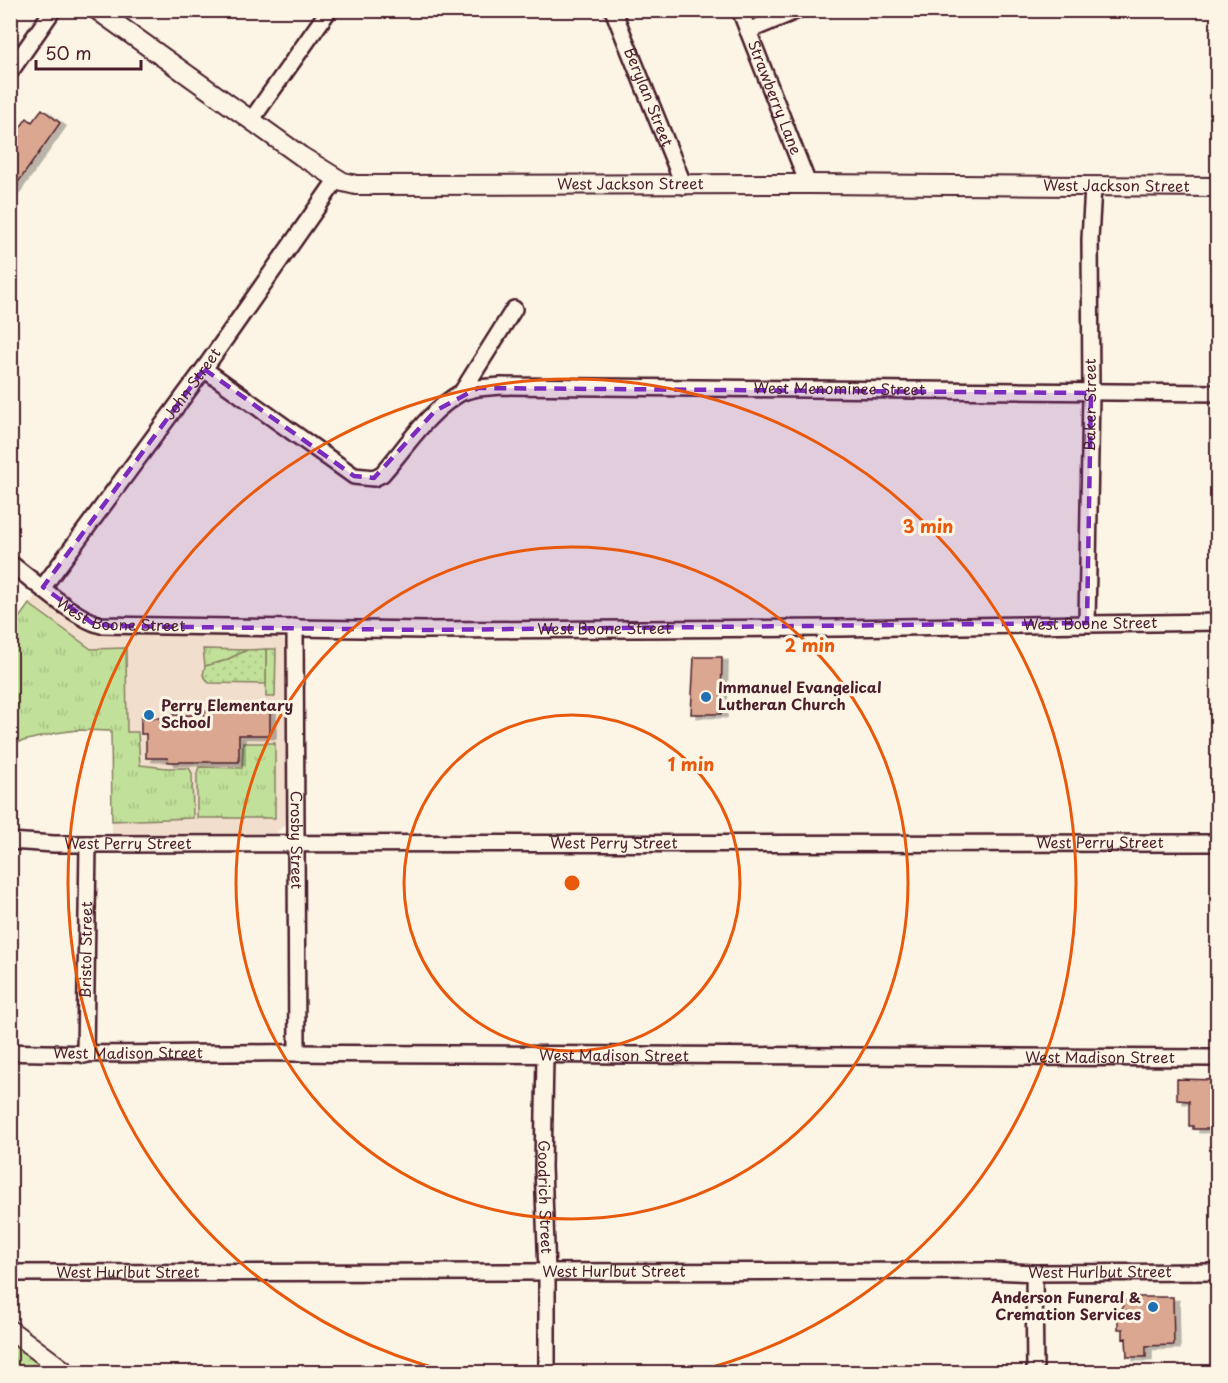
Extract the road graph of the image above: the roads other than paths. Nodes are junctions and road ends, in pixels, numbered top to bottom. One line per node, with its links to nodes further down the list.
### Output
1 (53, 10): 8 (street)
2 (97, 10): 9 (street, West Jackson Street)
3 (329, 10): 9 (street)
4 (613, 10): 12 (street, Berylan Street)
5 (740, 10): 7 (street, Strawberry Lane)
6 (798, 10): 7 (street)
7 (748, 31): 11 (street, Strawberry Lane)
8 (10, 72)
9 (252, 119): 10 (street, West Jackson Street)
10 (337, 179): 12 (street, West Jackson Street); 16 (street, John Street)
11 (808, 184): 12 (street, West Jackson Street); 13 (street, West Jackson Street)
12 (684, 186)
13 (1093, 187): 14 (street, West Jackson Street); 18 (street, Baker Street)
14 (1218, 187)
15 (514, 309): 17 (street)
16 (204, 369): 17 (street); 21 (street, John Street)
17 (462, 392): 18 (street, West Menominee Street)
18 (1091, 393): 19 (street, West Menominee Street); 23 (street, Baker Street)
19 (1218, 393)
20 (10, 563): 21 (street, West Boone Street)
21 (43, 587): 24 (street, West Boone Street)
22 (1218, 622): 23 (street, West Boone Street)
23 (1087, 623): 24 (street, West Boone Street)
24 (295, 627): 26 (street, Crosby Street)
25 (10, 841): 28 (street, West Perry Street)
26 (297, 842): 27 (street, West Perry Street); 28 (street, West Perry Street); 30 (street, Crosby Street)
27 (1218, 843)
28 (88, 844): 31 (street, Bristol Street)
29 (10, 1052): 31 (street, West Madison Street)
30 (297, 1053): 31 (street, West Madison Street); 32 (street, West Madison Street)
31 (84, 1055)
32 (546, 1057): 33 (street, West Madison Street); 36 (street, Goodrich Street)
33 (1218, 1058)
34 (1218, 1272): 37 (street, West Hurlbut Street)
35 (10, 1273): 36 (street, West Hurlbut Street)
36 (547, 1273): 37 (street, West Hurlbut Street); 40 (street, Goodrich Street)
37 (1034, 1273): 41 (street)
38 (10, 1330): 39 (street)
39 (66, 1372)
40 (547, 1372)
41 (1035, 1372)

